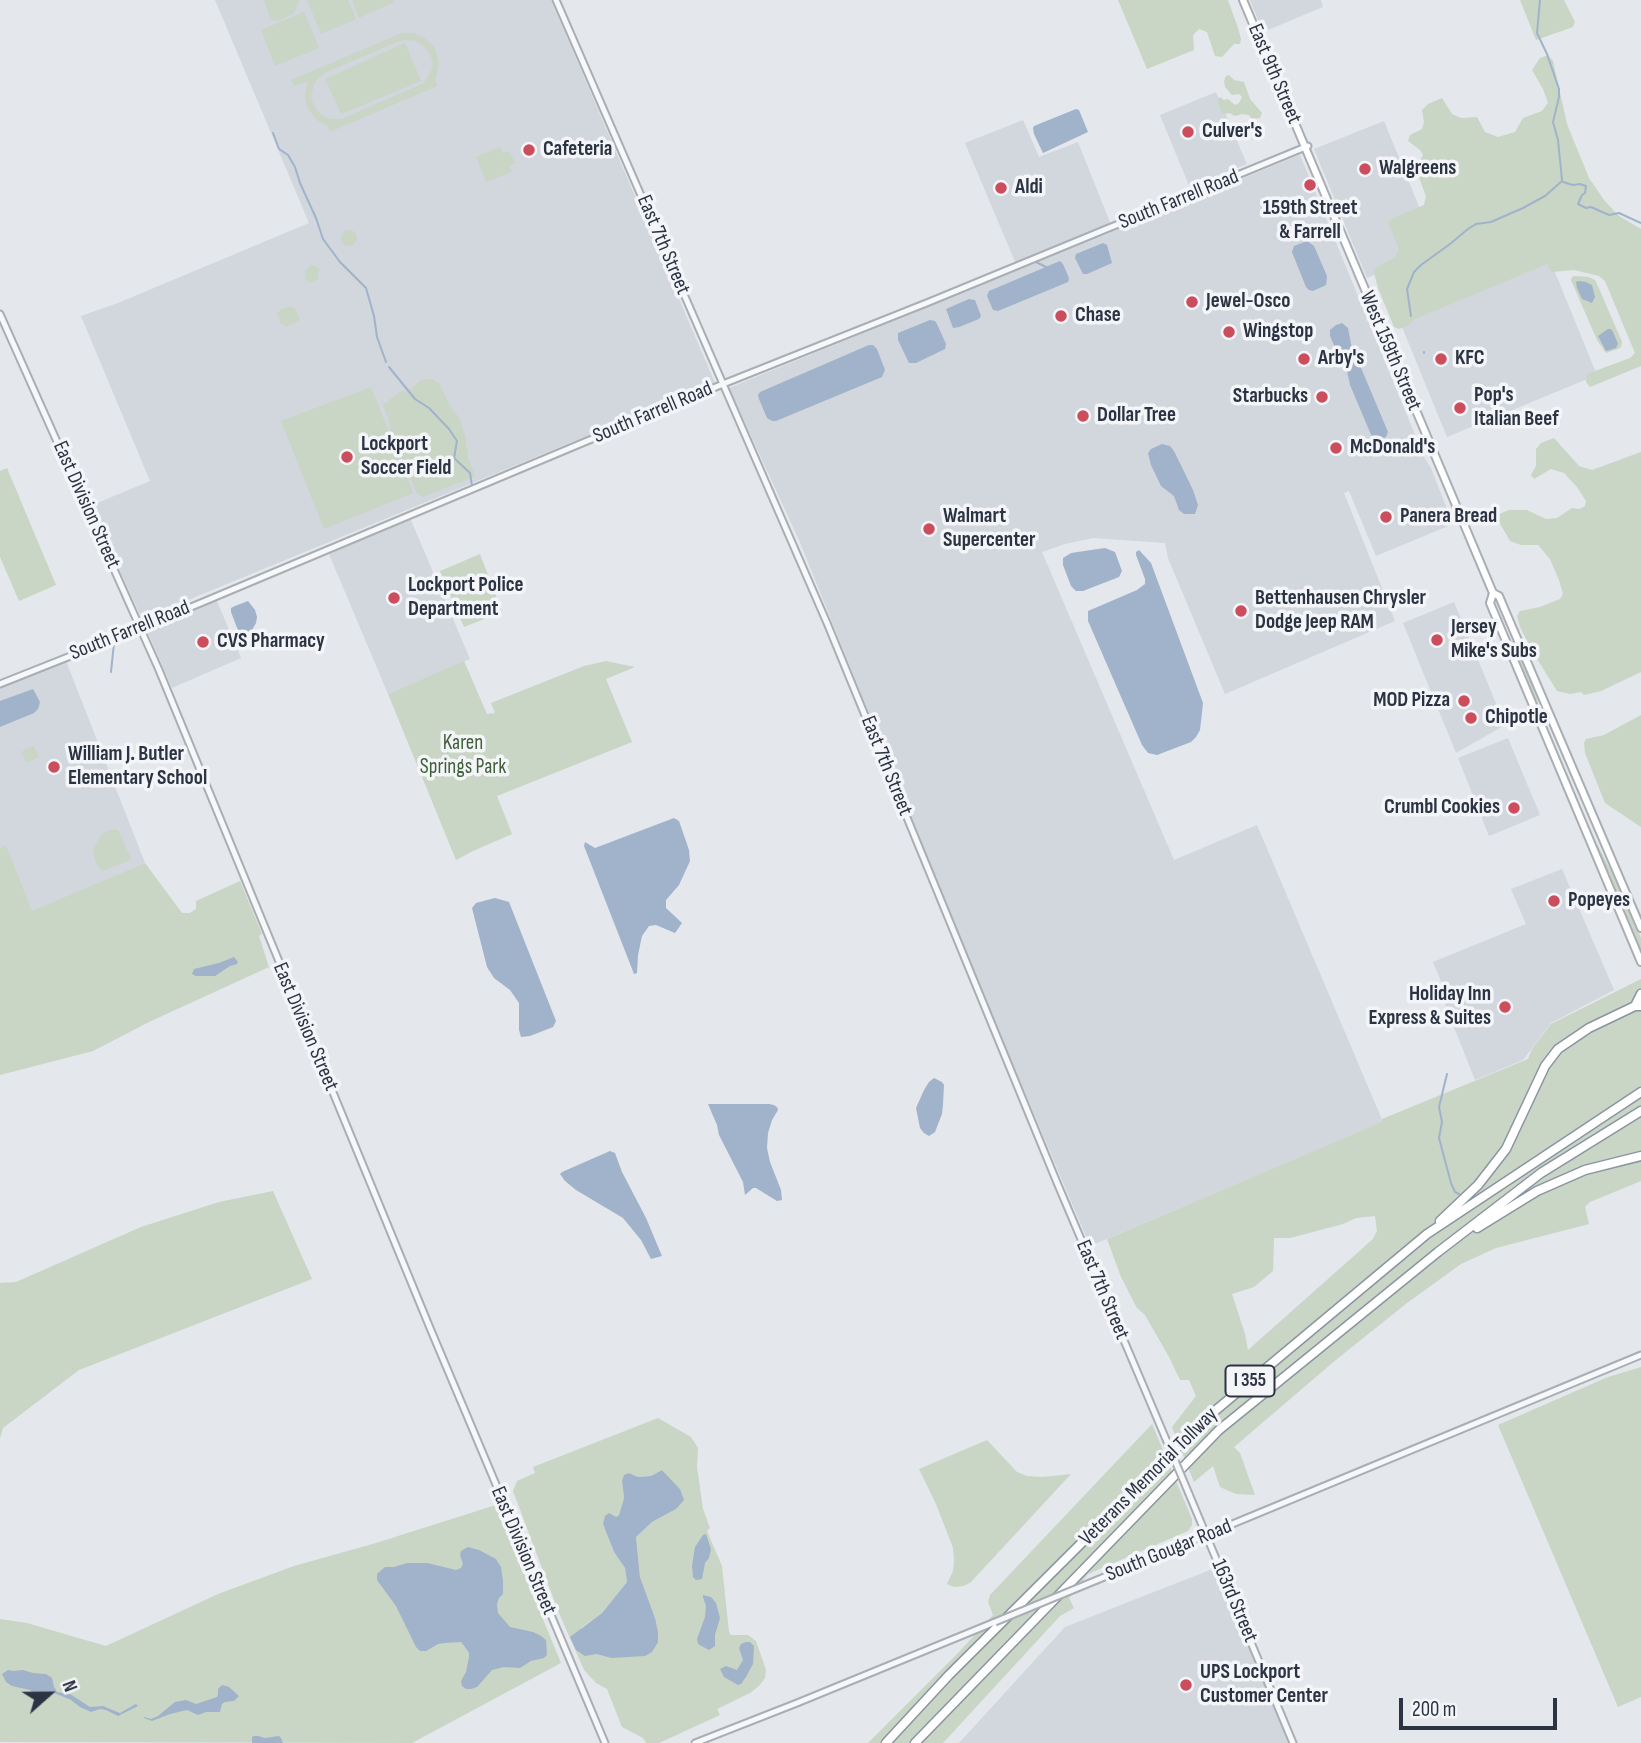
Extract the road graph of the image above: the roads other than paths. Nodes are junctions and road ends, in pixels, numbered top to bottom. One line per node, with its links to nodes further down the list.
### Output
1 (556, 0): 5 (street, East 7th Street)
2 (1243, 0): 3 (main road, East 9th Street)
3 (1306, 147): 5 (street, South Farrell Road); 6 (main road, West 159th Street)
4 (0, 314): 7 (street, East Division Street)
5 (723, 384): 7 (street, South Farrell Road); 19 (street, East 7th Street, bridge)
6 (1493, 593): 9 (main road, West 159th Street); 10 (main road, West 159th Street)
7 (141, 628): 8 (street, South Farrell Road); 20 (street, East Division Street)
8 (0, 684)
9 (1641, 928)
10 (1641, 962)
11 (1641, 994): 12 (highway)
12 (1638, 1006): 16 (highway)
13 (1641, 1092): 16 (highway, Veterans Memorial Tollway / I 355)
14 (1641, 1111): 17 (highway, Veterans Memorial Tollway / I 355)
15 (1641, 1156): 17 (highway)
16 (1418, 1242): 22 (highway, Veterans Memorial Tollway / I 355)
17 (1438, 1252): 23 (highway, Veterans Memorial Tollway / I 355)
18 (1641, 1355): 19 (street, South Gougar Road)
19 (1207, 1536): 21 (street, South Gougar Road, bridge); 24 (street, 163rd Street)
20 (605, 1743)
21 (695, 1743)
22 (886, 1743)
23 (915, 1743)
24 (1293, 1743)

